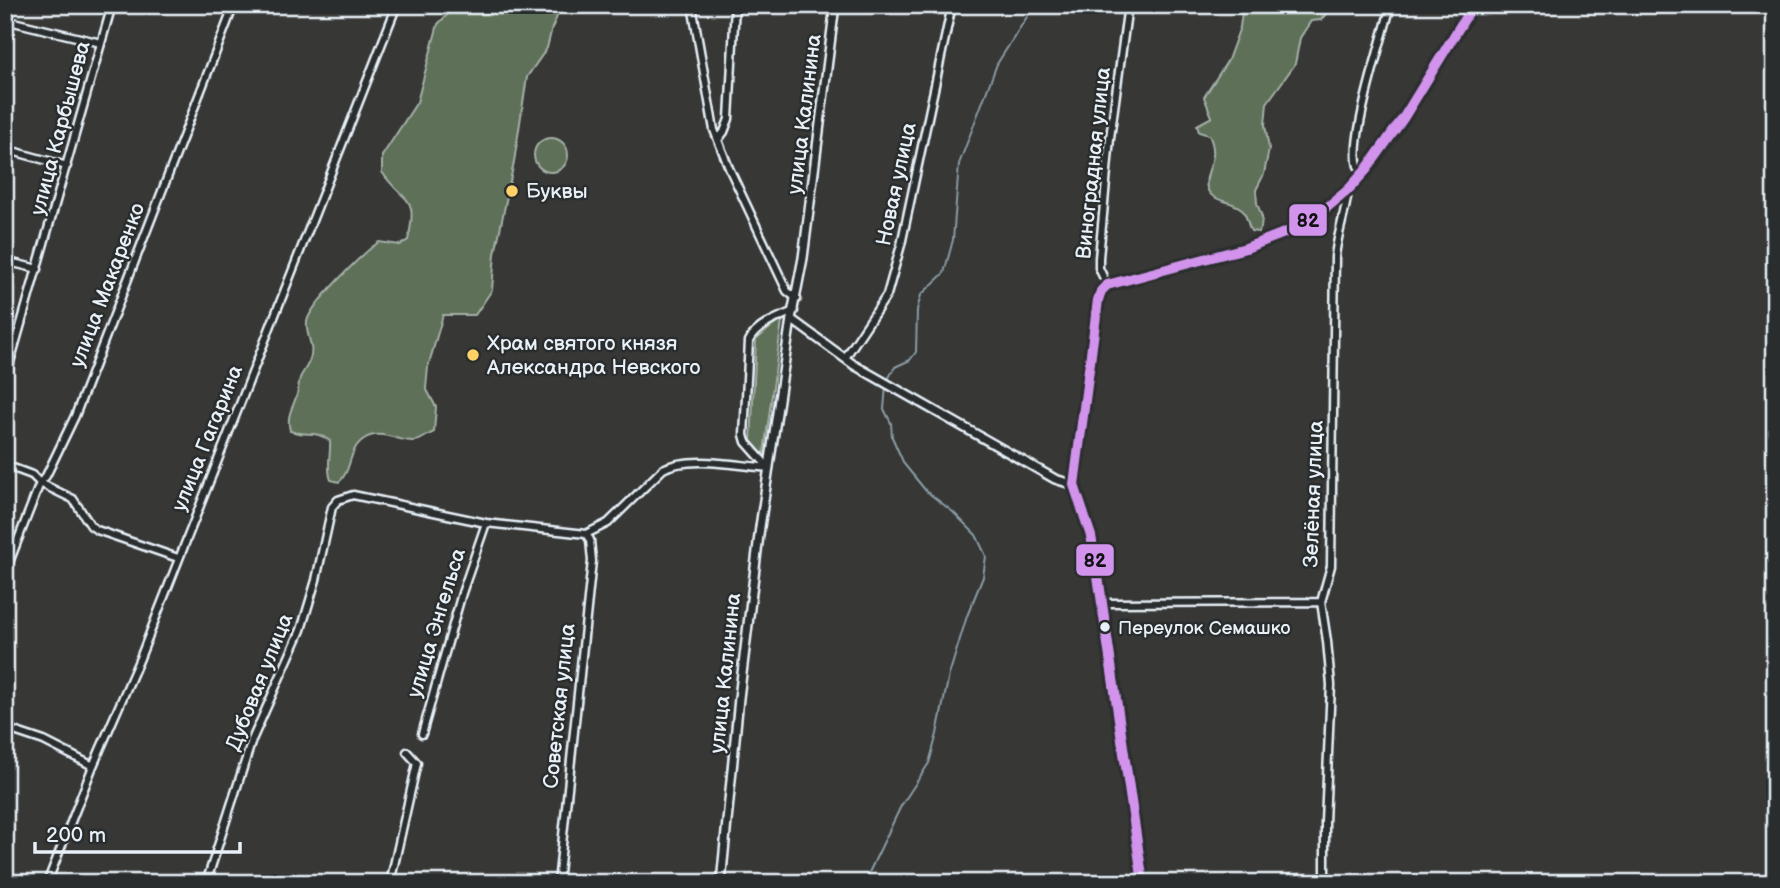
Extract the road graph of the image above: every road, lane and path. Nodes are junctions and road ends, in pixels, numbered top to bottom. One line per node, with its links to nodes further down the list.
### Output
1 (112, 5): 12 (street, улица Карбышева)
2 (234, 5): 29 (street, улица Макаренко)
3 (397, 5): 33 (street, улица Гагарина)
4 (692, 5): 13 (street)
5 (735, 5): 13 (street)
6 (835, 5): 21 (street, улица Калинина)
7 (952, 5): 25 (street, Новая улица)
8 (1128, 5): 20 (street, Виноградная улица)
9 (1391, 5): 16 (street)
10 (1473, 5): 16 (main road)
11 (5, 20): 12 (street)
12 (101, 43): 15 (street, улица Карбышева)
13 (718, 140): 21 (street)
14 (5, 149): 15 (street)
15 (67, 166): 19 (street, улица Карбышева)
16 (1366, 170): 17 (main road)
17 (1348, 190): 20 (main road); 35 (street, Зелёная улица)
18 (5, 261): 19 (street)
19 (38, 269): 24 (street, улица Карбышева)
20 (1107, 285): 30 (main road, Виноградная улица)
21 (797, 299): 22 (street, улица Калинина)
22 (794, 311): 23 (street, улица Калинина); 28 (street)
23 (791, 319): 25 (street); 28 (street, улица Калинина)
24 (9, 357): 26 (street, улица Карбышева)
25 (845, 358): 30 (street)
26 (5, 380)
27 (5, 465): 29 (street)
28 (769, 468): 32 (street); 45 (street, улица Калинина)
29 (40, 483): 33 (street); 34 (street, улица Макаренко)
30 (1074, 485): 36 (main road)
31 (486, 523): 32 (street); 38 (street, улица Энгельса); 42 (street, Дубовая улица)
32 (586, 534): 44 (street, Советская улица)
33 (178, 558): 40 (street, улица Гагарина)
34 (5, 573)
35 (1321, 601): 36 (street); 47 (street, Зелёная улица)
36 (1102, 603): 46 (main road)
37 (5, 728): 40 (street)
38 (422, 734)
39 (407, 752): 43 (street)
40 (93, 766): 41 (street, улица Гагарина)
41 (47, 883)
42 (206, 883)
43 (390, 883)
44 (558, 883)
45 (721, 883)
46 (1143, 883)
47 (1325, 883)

